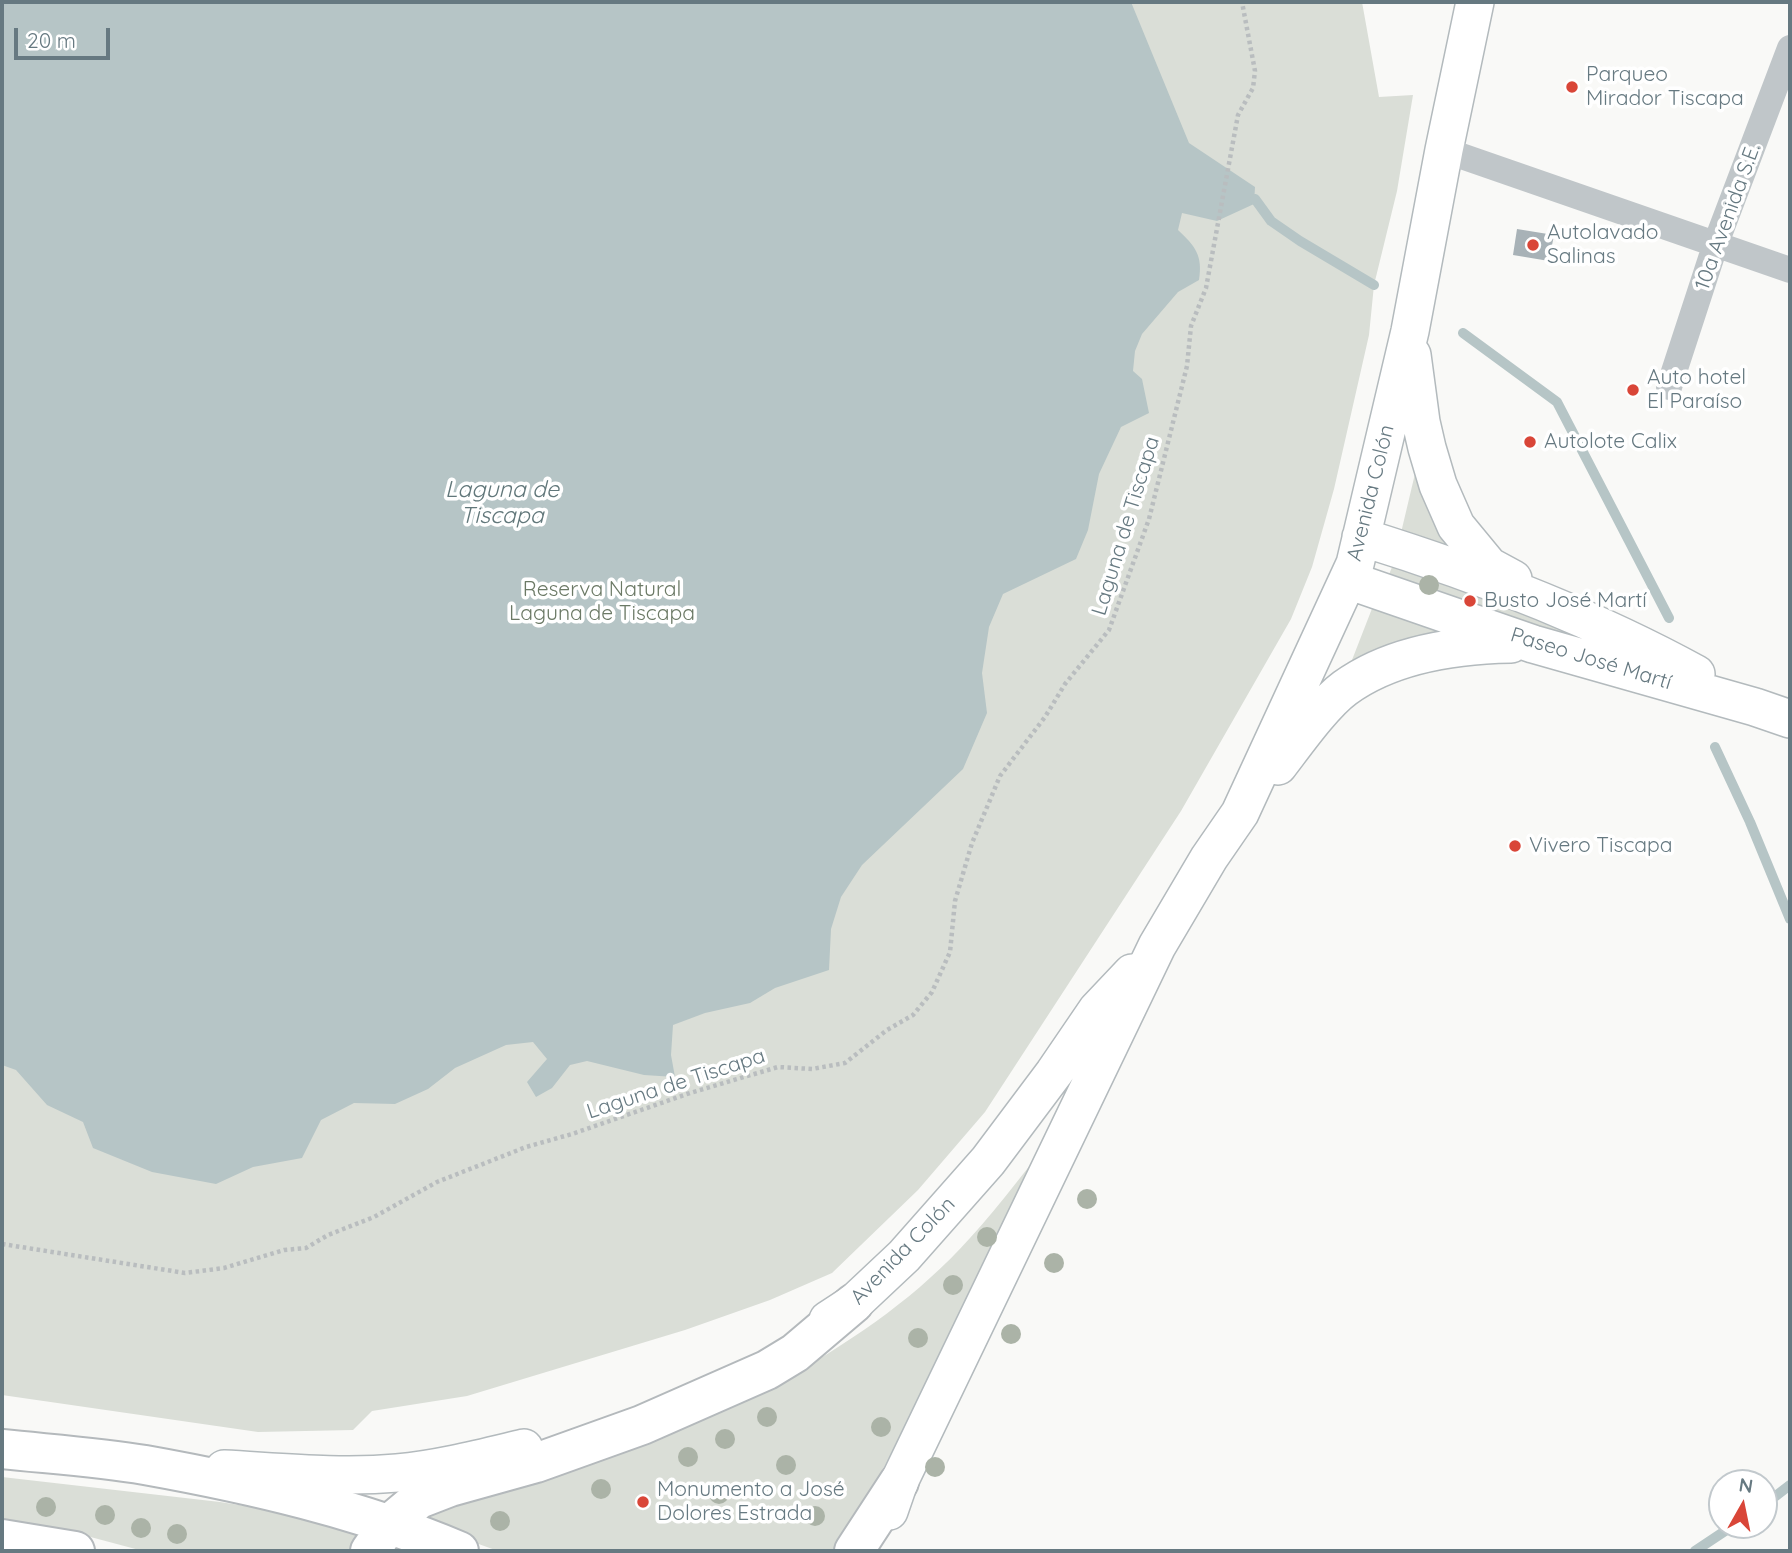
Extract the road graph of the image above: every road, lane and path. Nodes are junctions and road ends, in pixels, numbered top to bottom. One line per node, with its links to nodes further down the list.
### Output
1 (1242, 2): 17 (path, Laguna de Tiscapa)
2 (1475, 2): 4 (main road, Avenida Colón)
3 (1790, 48): 5 (street, 10a Avenida S.E.)
4 (1444, 150): 5 (street); 7 (main road, Avenida Colón)
5 (1716, 243): 6 (street); 8 (street, 10a Avenida S.E.)
6 (1790, 270)
7 (1409, 331): 9 (main road, Avenida Colón); 11 (main road)
8 (1669, 387)
9 (1361, 537): 10 (main road, Avenida Colón); 11 (main road, Paseo José Martí)
10 (1348, 580): 12 (main road, Paseo José Martí); 15 (main road, Avenida Colón)
11 (1575, 614): 13 (main road, Paseo José Martí)
12 (1533, 644): 13 (main road, Paseo José Martí); 15 (main road)
13 (1755, 706): 14 (main road, Paseo José Martí)
14 (1790, 719)
15 (1240, 813): 16 (main road, Avenida Colón)
16 (1157, 946): 18 (main road, Avenida Colón); 21 (main road, Avenida Colón)
17 (2, 1244)
18 (855, 1303): 20 (main road, Avenida Colón); 22 (highway)
19 (2, 1449): 20 (highway)
20 (142, 1465): 22 (highway)
21 (899, 1482): 26 (highway); 27 (main road, Avenida Colón)
22 (379, 1538): 25 (highway)
23 (2, 1539): 24 (highway)
24 (75, 1551)
25 (458, 1551)
26 (854, 1551)
27 (874, 1551)

